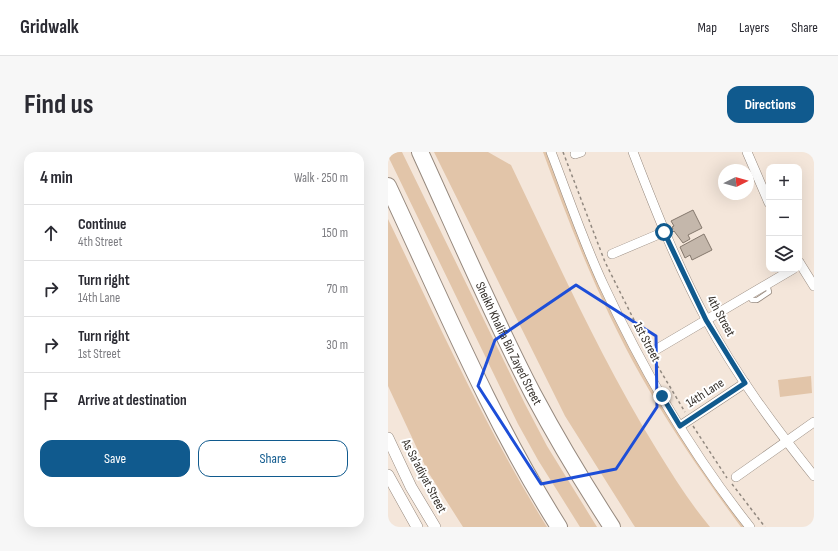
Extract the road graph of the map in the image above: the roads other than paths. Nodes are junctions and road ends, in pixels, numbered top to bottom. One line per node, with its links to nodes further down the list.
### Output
1 (420, 152): 25 (highway, Sheikh Khalifa Bin Zayed Street)
2 (551, 152): 16 (street, 1st Street)
3 (633, 152): 7 (street, 4th Street)
4 (747, 152): 6 (street)
5 (388, 186): 24 (highway)
6 (768, 200)
7 (664, 232): 8 (street); 12 (street, 4th Street)
8 (612, 254)
9 (802, 270): 11 (street)
10 (787, 272): 12 (street)
11 (814, 286)
12 (706, 320): 13 (street); 14 (street, 4th Street)
13 (657, 349)
14 (745, 383): 16 (street, 14th Lane); 18 (street, 4th Street)
15 (814, 422): 18 (street)
16 (680, 426): 26 (street, 1st Street)
17 (388, 438): 23 (street, As Sa'adiyat Street)
18 (786, 441): 20 (street, 4th Street); 21 (street)
19 (388, 475): 22 (street)
20 (814, 476)
21 (736, 477)
22 (417, 527)
23 (435, 527)
24 (559, 527)
25 (612, 527)
26 (750, 527)

